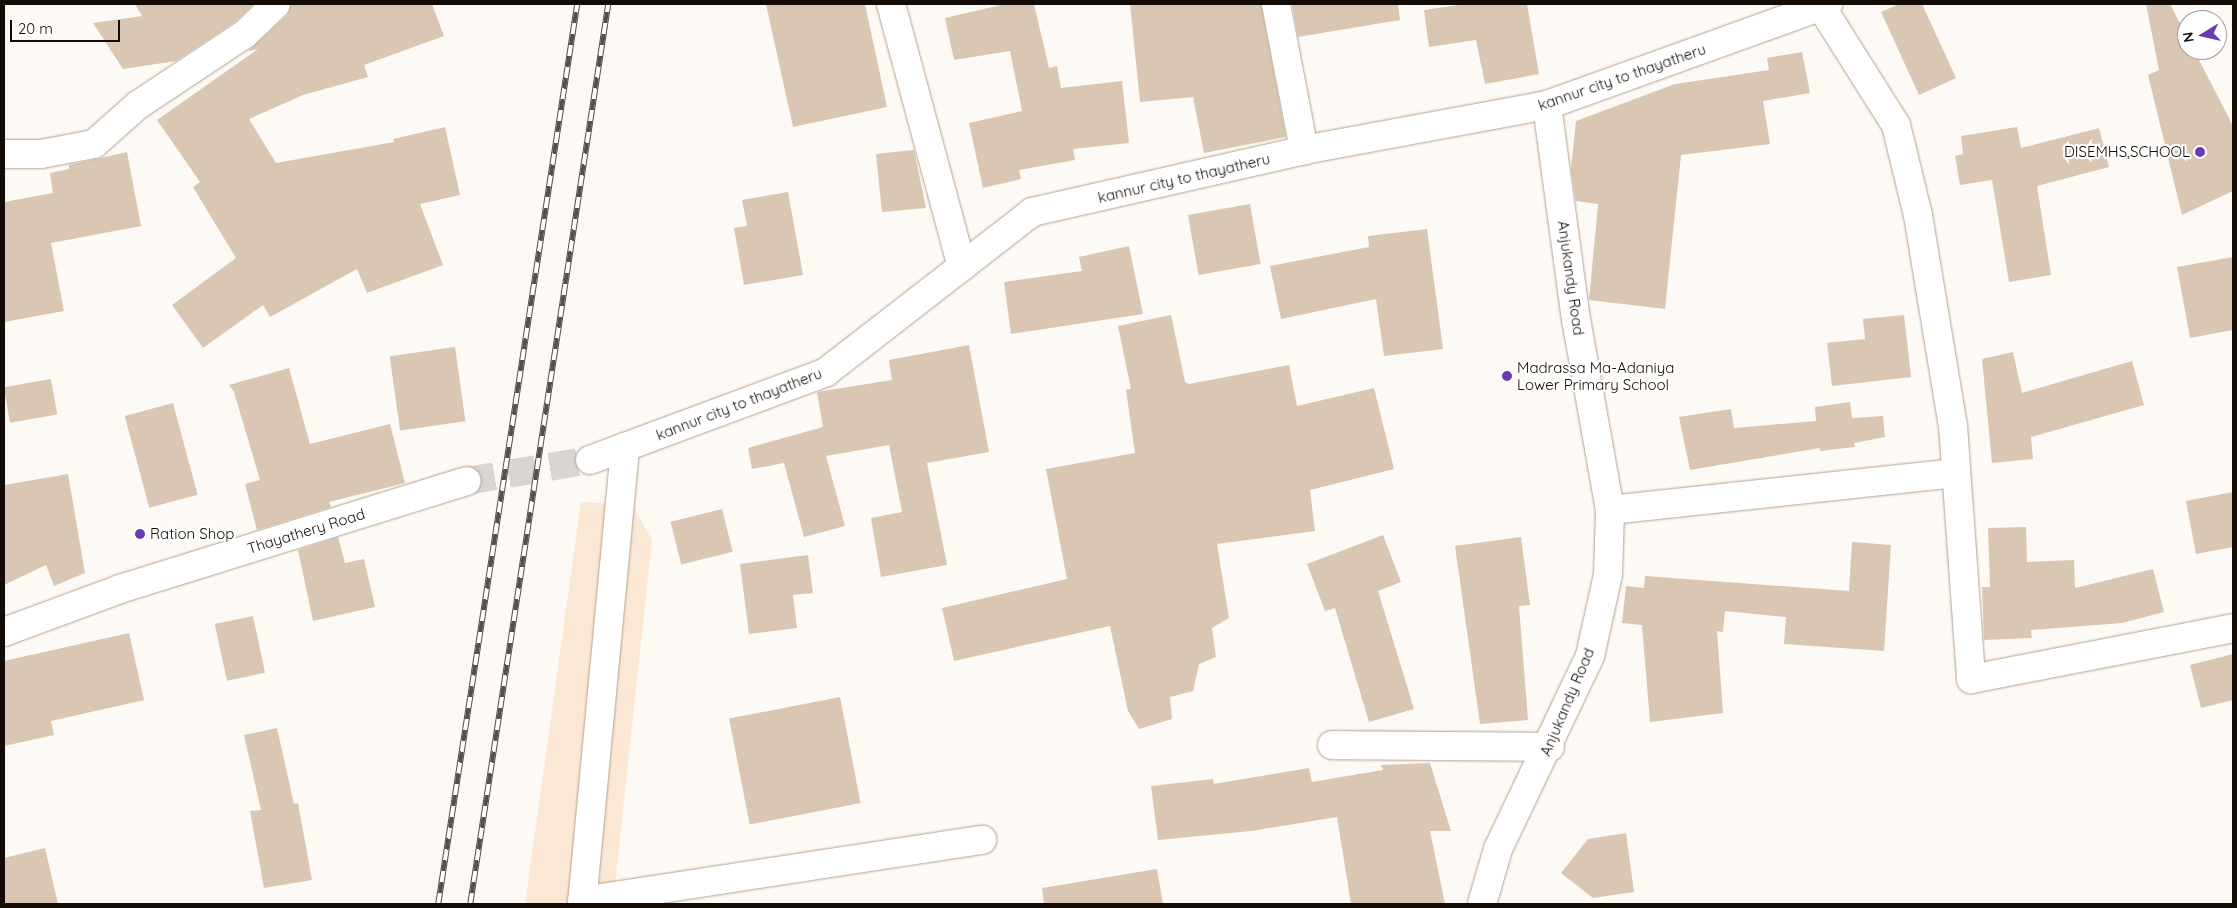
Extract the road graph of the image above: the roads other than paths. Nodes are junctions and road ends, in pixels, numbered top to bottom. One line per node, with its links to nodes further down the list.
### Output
1 (276, 4): 7 (street)
2 (891, 4): 8 (street)
3 (1276, 4): 6 (street)
4 (1825, 6): 5 (street, kannur city to thayatheru); 11 (street)
5 (1547, 105): 6 (street, kannur city to thayatheru); 13 (street, Anjukandy Road)
6 (1304, 150): 8 (street, kannur city to thayatheru)
7 (4, 154)
8 (962, 267): 9 (street, kannur city to thayatheru)
9 (625, 447): 10 (street, kannur city to thayatheru); 19 (street)
10 (590, 460)
11 (1956, 473): 13 (street); 14 (street)
12 (467, 481): 15 (street, Thayathery Road)
13 (1610, 510): 17 (street, Anjukandy Road)
14 (2233, 628)
15 (4, 632)
16 (1332, 745): 17 (street)
17 (1550, 747): 20 (street, Anjukandy Road)
18 (982, 840): 19 (street)
19 (582, 902)
20 (1482, 904)

